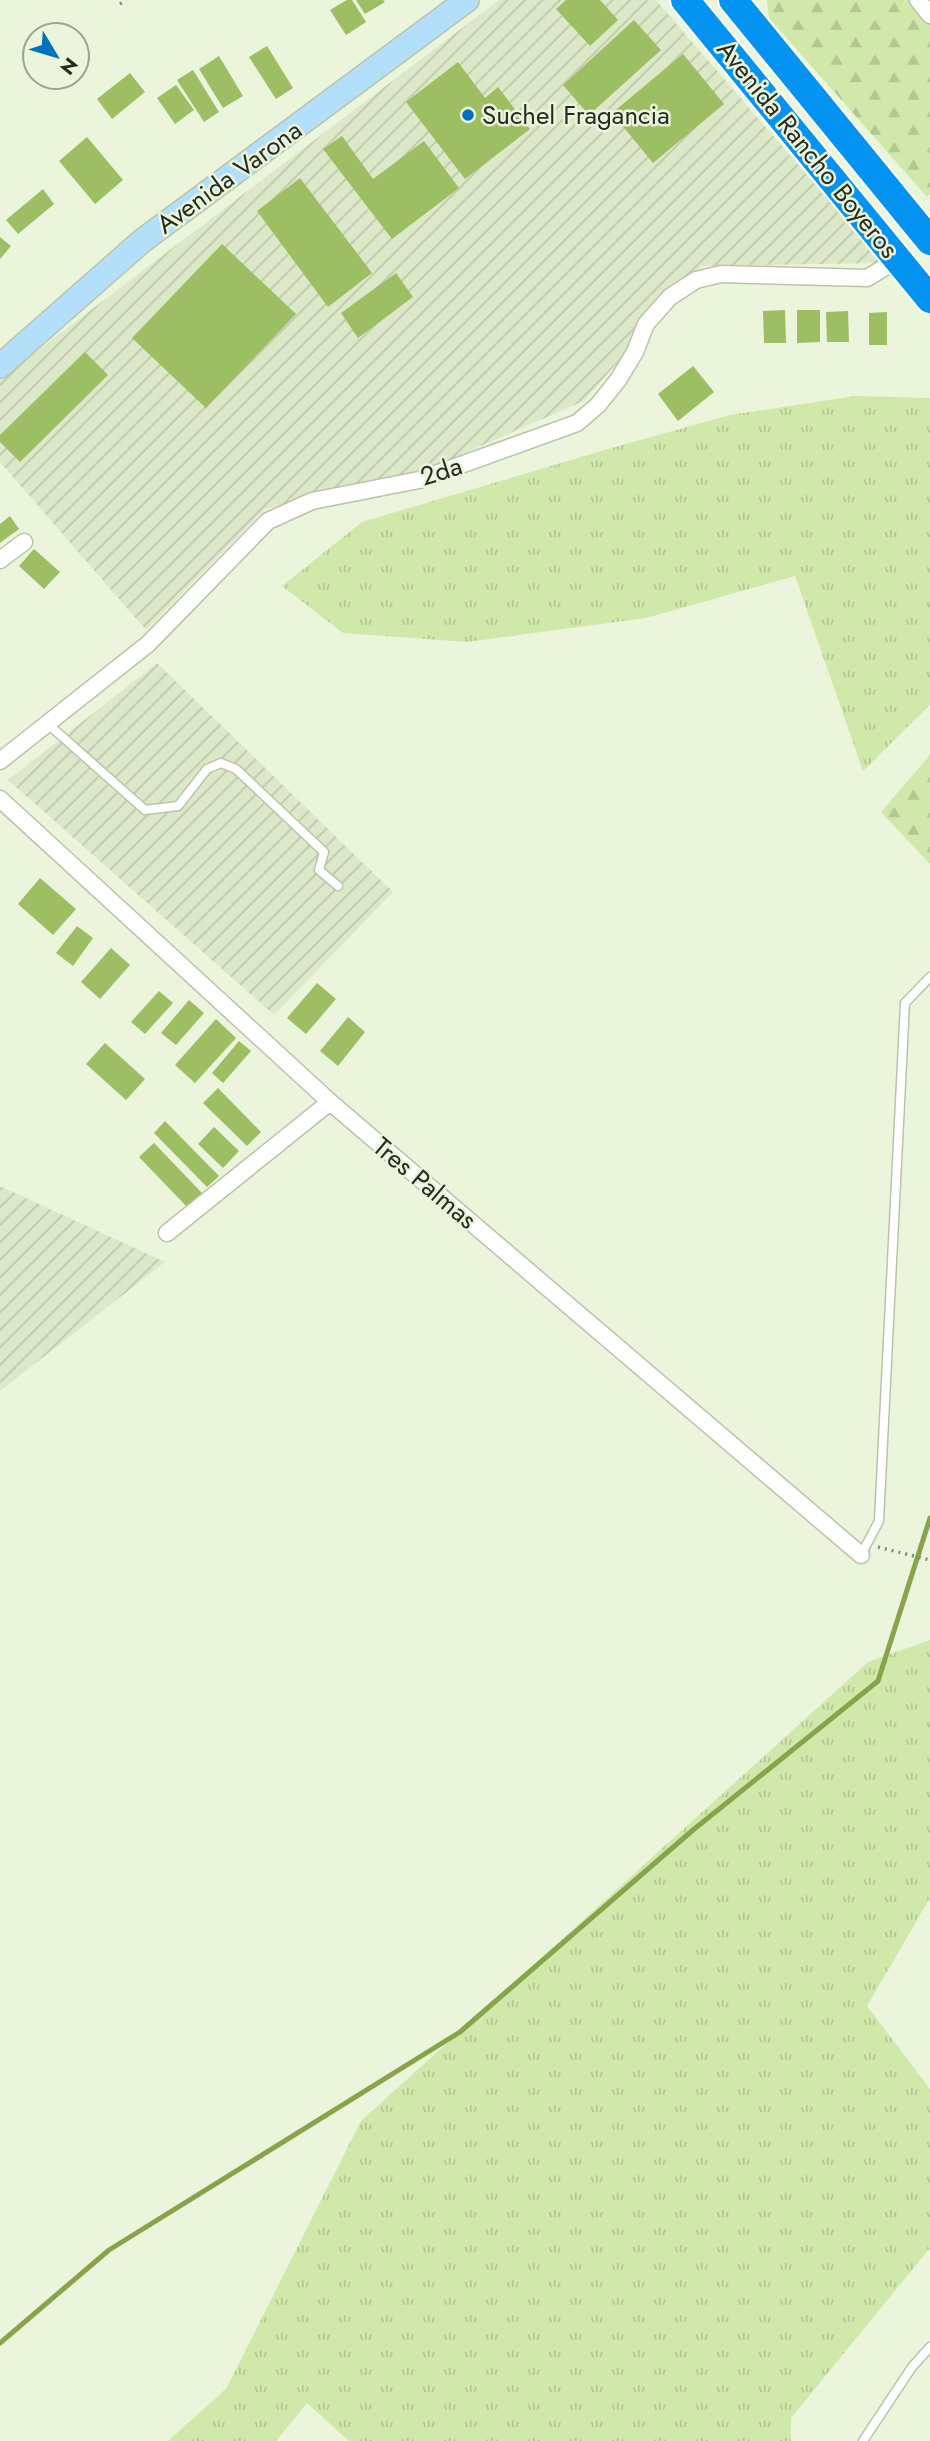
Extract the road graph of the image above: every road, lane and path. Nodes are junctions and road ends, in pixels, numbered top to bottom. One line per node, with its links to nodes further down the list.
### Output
1 (126, 0): 6 (path)
2 (685, 0): 11 (highway, Avenida Rancho Boyeros)
3 (733, 0): 9 (highway, Avenida Rancho Boyeros)
4 (745, 0): 9 (highway)
5 (918, 0): 8 (street)
6 (120, 4)
7 (454, 4): 13 (street, Avenida Varona)
8 (930, 15)
9 (758, 32): 10 (highway, Avenida Rancho Boyeros)
10 (926, 229)
11 (897, 260): 12 (highway, Avenida Rancho Boyeros); 16 (street, 2da)
12 (930, 299)
13 (0, 366)
14 (24, 542): 15 (street)
15 (0, 560)
16 (48, 724): 17 (street, 2da); 19 (lane)
17 (0, 761)
18 (0, 799): 21 (street, Tres Palmas)
19 (338, 886)
20 (930, 977): 23 (lane)
21 (330, 1102): 22 (street); 23 (street, Tres Palmas)
22 (167, 1233)
23 (863, 1550): 24 (path)
24 (930, 1560)
25 (930, 2347): 26 (lane)
26 (863, 2441)

